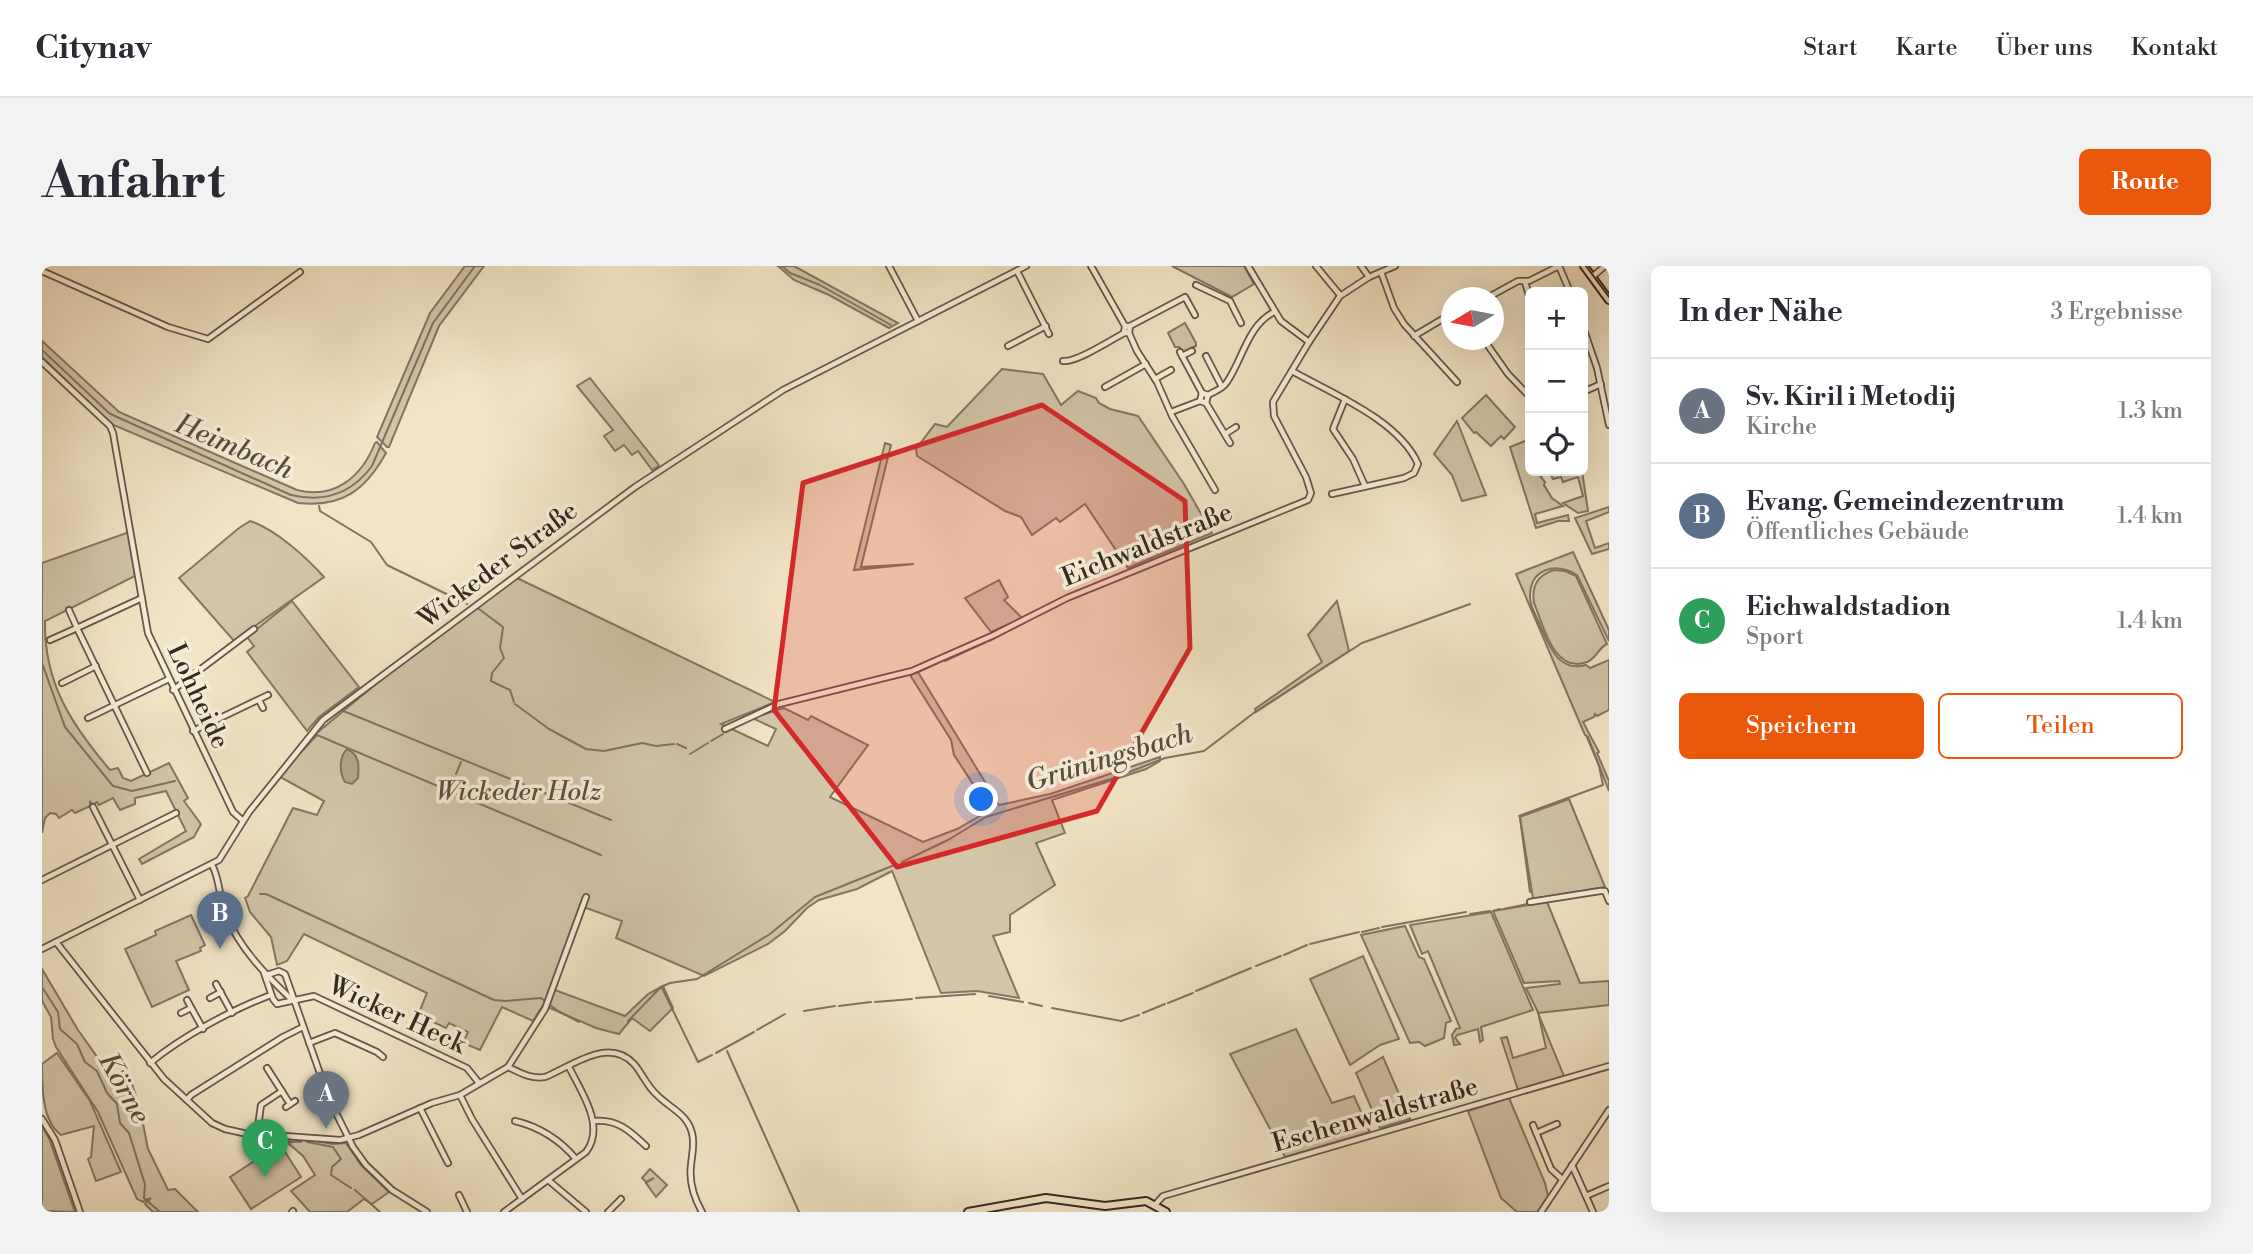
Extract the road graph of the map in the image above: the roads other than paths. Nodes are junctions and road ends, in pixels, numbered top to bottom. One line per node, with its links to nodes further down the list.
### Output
1 (889, 266): 27 (street)
2 (1026, 266): 12 (street, Wickeder Straße)
3 (1091, 266): 30 (street)
4 (1248, 266): 24 (street)
5 (1316, 266): 22 (street)
6 (1361, 266): 15 (street)
7 (1395, 266): 14 (street, Eichwaldstraße)
8 (1559, 266): 17 (street); 20 (street)
9 (1584, 266): 16 (main road)
10 (1601, 267): 16 (street)
11 (42, 271): 13 (street)
12 (1017, 271): 27 (street, Wickeder Straße); 29 (street)
13 (300, 272)
14 (1381, 272): 15 (street, Eichwaldstraße); 33 (street)
15 (1369, 277): 22 (street, Eichwaldstraße)
16 (1592, 277): 23 (main road)
17 (1523, 282): 19 (street); 21 (street)
18 (1196, 285): 28 (street)
19 (1525, 287)
20 (1568, 287)
21 (1504, 291)
22 (1340, 296): 34 (street, Eichwaldstraße)
23 (1609, 300)
24 (1274, 312): 34 (street); 49 (street)
25 (1195, 315): 30 (street)
26 (1441, 320): 33 (street)
27 (918, 321): 82 (street, Wickeder Straße)
28 (1241, 323)
29 (1046, 326): 32 (street); 36 (street)
30 (1128, 326): 31 (street)
31 (1127, 333): 40 (street); 42 (street)
32 (1049, 334)
33 (1414, 336): 46 (street)
34 (1309, 342): 44 (street, Eichwaldstraße)
35 (1588, 343): 47 (street)
36 (1009, 346)
37 (1491, 350): 51 (street)
38 (1192, 351): 52 (street)
39 (1206, 356): 49 (street)
40 (1063, 361)
41 (42, 362): 63 (street, Lohheide)
42 (1146, 364): 45 (street); 48 (street)
43 (1171, 370): 45 (street)
44 (1292, 371): 53 (street); 77 (street, Eichwaldstraße)
45 (1155, 379): 55 (street)
46 (1457, 382)
47 (1601, 384): 50 (street); 56 (street)
48 (1105, 387)
49 (1222, 387): 52 (street)
50 (1588, 390)
51 (1525, 392)
52 (1205, 394): 54 (street)
53 (1345, 399): 60 (street); 60 (street)
54 (1203, 402): 55 (street); 58 (street)
55 (1171, 412): 61 (street)
56 (1609, 425)
57 (1236, 427): 58 (street)
58 (1225, 434): 59 (street)
59 (1230, 443)
60 (1365, 486): 62 (street)
61 (1215, 490)
62 (1332, 494)
63 (142, 598): 65 (street); 69 (street, Lohheide)
64 (69, 610): 65 (street)
65 (77, 628): 67 (street); 68 (street)
66 (254, 629): 71 (street)
67 (50, 640)
68 (96, 666): 70 (street); 74 (street)
69 (169, 679): 71 (street, Lohheide); 74 (street)
70 (62, 683)
71 (173, 690): 78 (street, Lohheide)
72 (268, 695): 73 (street)
73 (259, 699): 75 (street); 78 (street)
74 (114, 705): 76 (street); 79 (street)
75 (262, 708)
76 (88, 718)
77 (725, 729)
78 (193, 731): 82 (street, Lohheide)
79 (147, 773)
80 (93, 807): 83 (street)
81 (176, 813): 83 (street)
82 (243, 821): 84 (street, Wickeder Straße)
83 (112, 845): 85 (street); 87 (street)
84 (212, 865): 87 (street, Wickeder Straße); 92 (street)
85 (42, 880)
86 (586, 897): 109 (street)
87 (140, 901): 90 (street, Wickeder Straße)
88 (1609, 901): 89 (street)
89 (1530, 902)
90 (56, 942): 91 (street, Wickeder Straße); 106 (street)
91 (42, 949)
92 (265, 974): 95 (street); 98 (street); 98 (street)
93 (216, 984): 94 (street)
94 (221, 992): 96 (street); 101 (street)
95 (271, 995): 98 (street, Wicker Heck); 101 (street)
96 (210, 998)
97 (187, 1000): 99 (street)
98 (293, 1001): 102 (street); 113 (street, Wicker Heck)
99 (191, 1008): 100 (street); 103 (street)
100 (181, 1013)
101 (232, 1013): 103 (street)
102 (303, 1027): 104 (street); 116 (street)
103 (203, 1029): 106 (street)
104 (309, 1043): 105 (street); 127 (street)
105 (383, 1057)
106 (150, 1063): 116 (street)
107 (569, 1066): 109 (street); 122 (street); 146 (street)
108 (1609, 1066): 139 (street, Eschenwaldstraße)
109 (508, 1067): 113 (street)
110 (267, 1068): 111 (street)
111 (272, 1076): 112 (street); 114 (street)
112 (264, 1080)
113 (479, 1083): 115 (street)
114 (282, 1091): 117 (street); 126 (street)
115 (460, 1095): 118 (street); 137 (street)
116 (187, 1100): 126 (street)
117 (290, 1104)
118 (420, 1108): 127 (street); 130 (street)
119 (1609, 1110): 131 (street)
120 (42, 1119): 140 (street)
121 (515, 1121): 129 (street)
122 (594, 1122): 128 (street); 129 (street)
123 (1557, 1124): 125 (street)
124 (1533, 1125): 125 (street)
125 (1536, 1133): 132 (street)
126 (257, 1134): 127 (street)
127 (349, 1138): 141 (street)
128 (646, 1146)
129 (576, 1159): 133 (street)
130 (448, 1163)
131 (1572, 1164): 132 (street); 136 (street)
132 (1562, 1178): 149 (street)
133 (548, 1180): 137 (street); 144 (street)
134 (1609, 1186): 136 (street)
135 (459, 1195): 142 (street)
136 (1586, 1196): 150 (street)
137 (522, 1199): 143 (street)
138 (621, 1199): 145 (street)
139 (1157, 1201): 147 (main road); 148 (main road)
140 (80, 1212)
141 (428, 1212)
142 (467, 1212)
143 (505, 1212)
144 (586, 1212)
145 (608, 1212)
146 (702, 1212)
147 (968, 1212)
148 (1166, 1212)
149 (1541, 1212)
150 (1593, 1212)

